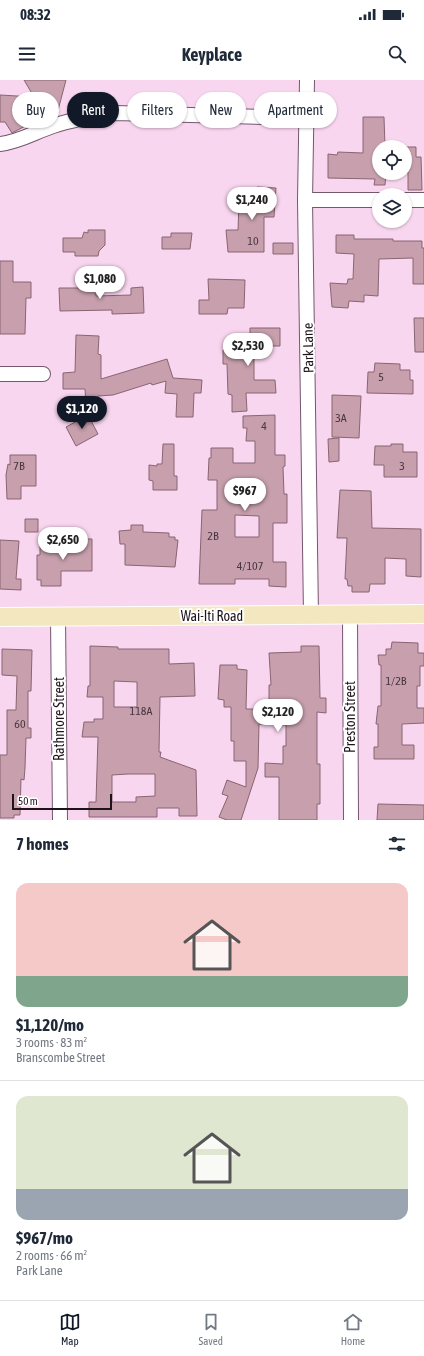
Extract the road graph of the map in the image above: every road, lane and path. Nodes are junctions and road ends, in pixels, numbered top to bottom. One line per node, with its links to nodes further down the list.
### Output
1 (307, 80): 2 (street, Park Lane)
2 (307, 92)
3 (254, 117): 5 (street)
4 (306, 128): 6 (street, Park Lane)
5 (0, 144)
6 (305, 200): 7 (street); 14 (street, Park Lane)
7 (372, 200)
8 (412, 200): 9 (street)
9 (424, 200)
10 (0, 374): 11 (street)
11 (43, 374)
12 (350, 614): 13 (main road, Wai-Iti Road); 14 (main road, Wai-Iti Road); 18 (street, Preston Street)
13 (424, 614)
14 (311, 615): 16 (main road, Wai-Iti Road)
15 (0, 617): 16 (main road, Wai-Iti Road)
16 (58, 617): 17 (street, Rathmore Street)
17 (60, 820)
18 (351, 820)

